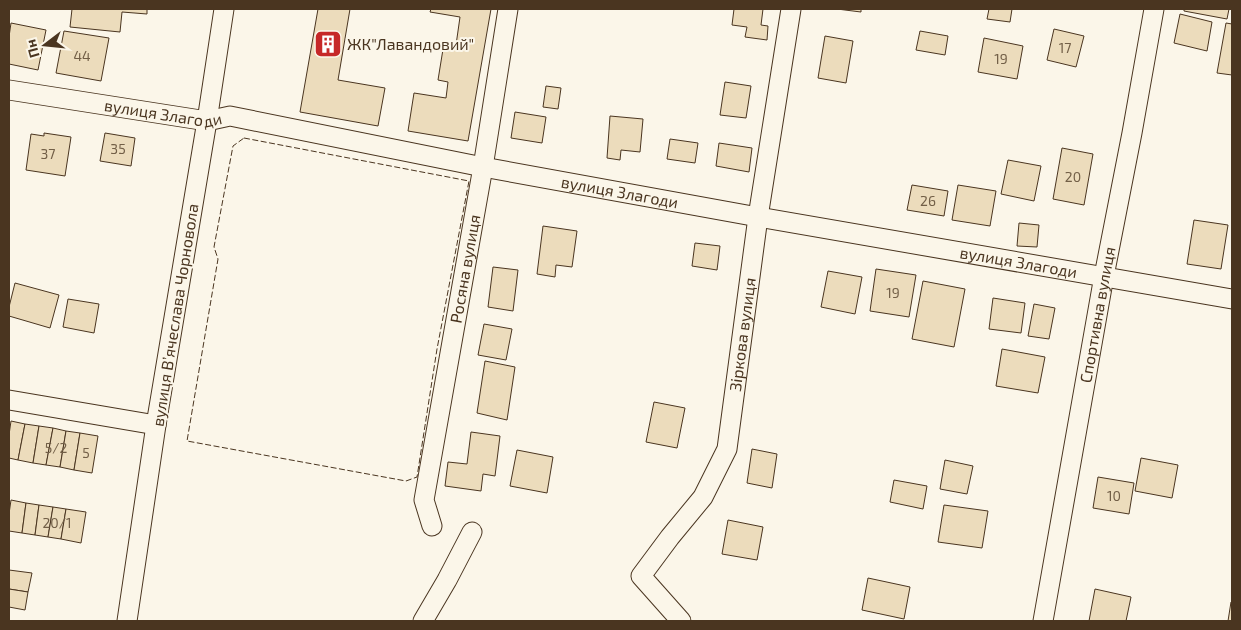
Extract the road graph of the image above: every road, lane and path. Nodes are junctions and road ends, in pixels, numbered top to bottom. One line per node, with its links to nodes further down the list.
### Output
1 (224, 9): 6 (street, вулиця Вʼячеслава Чорновола)
2 (508, 9): 7 (street, Росяна вулиця)
3 (791, 9): 8 (street, Зіркова вулиця)
4 (1154, 9): 9 (street, Спортивна вулиця)
5 (9, 90): 6 (street, вулиця Злагоди)
6 (207, 120): 7 (street, вулиця Злагоди); 12 (street, вулиця Вʼячеслава Чорновола)
7 (483, 167): 8 (street, вулиця Злагоди); 13 (street, Росяна вулиця)
8 (758, 217): 9 (street, вулиця Злагоди); 17 (street, Зіркова вулиця)
9 (1104, 276): 10 (street, вулиця Злагоди); 18 (street, Спортивна вулиця)
10 (1232, 299)
11 (9, 400): 12 (street)
12 (156, 425): 15 (street, вулиця Вʼячеслава Чорновола)
13 (432, 526)
14 (472, 532): 16 (street)
15 (127, 621)
16 (423, 621)
17 (681, 621)
18 (1043, 621)

